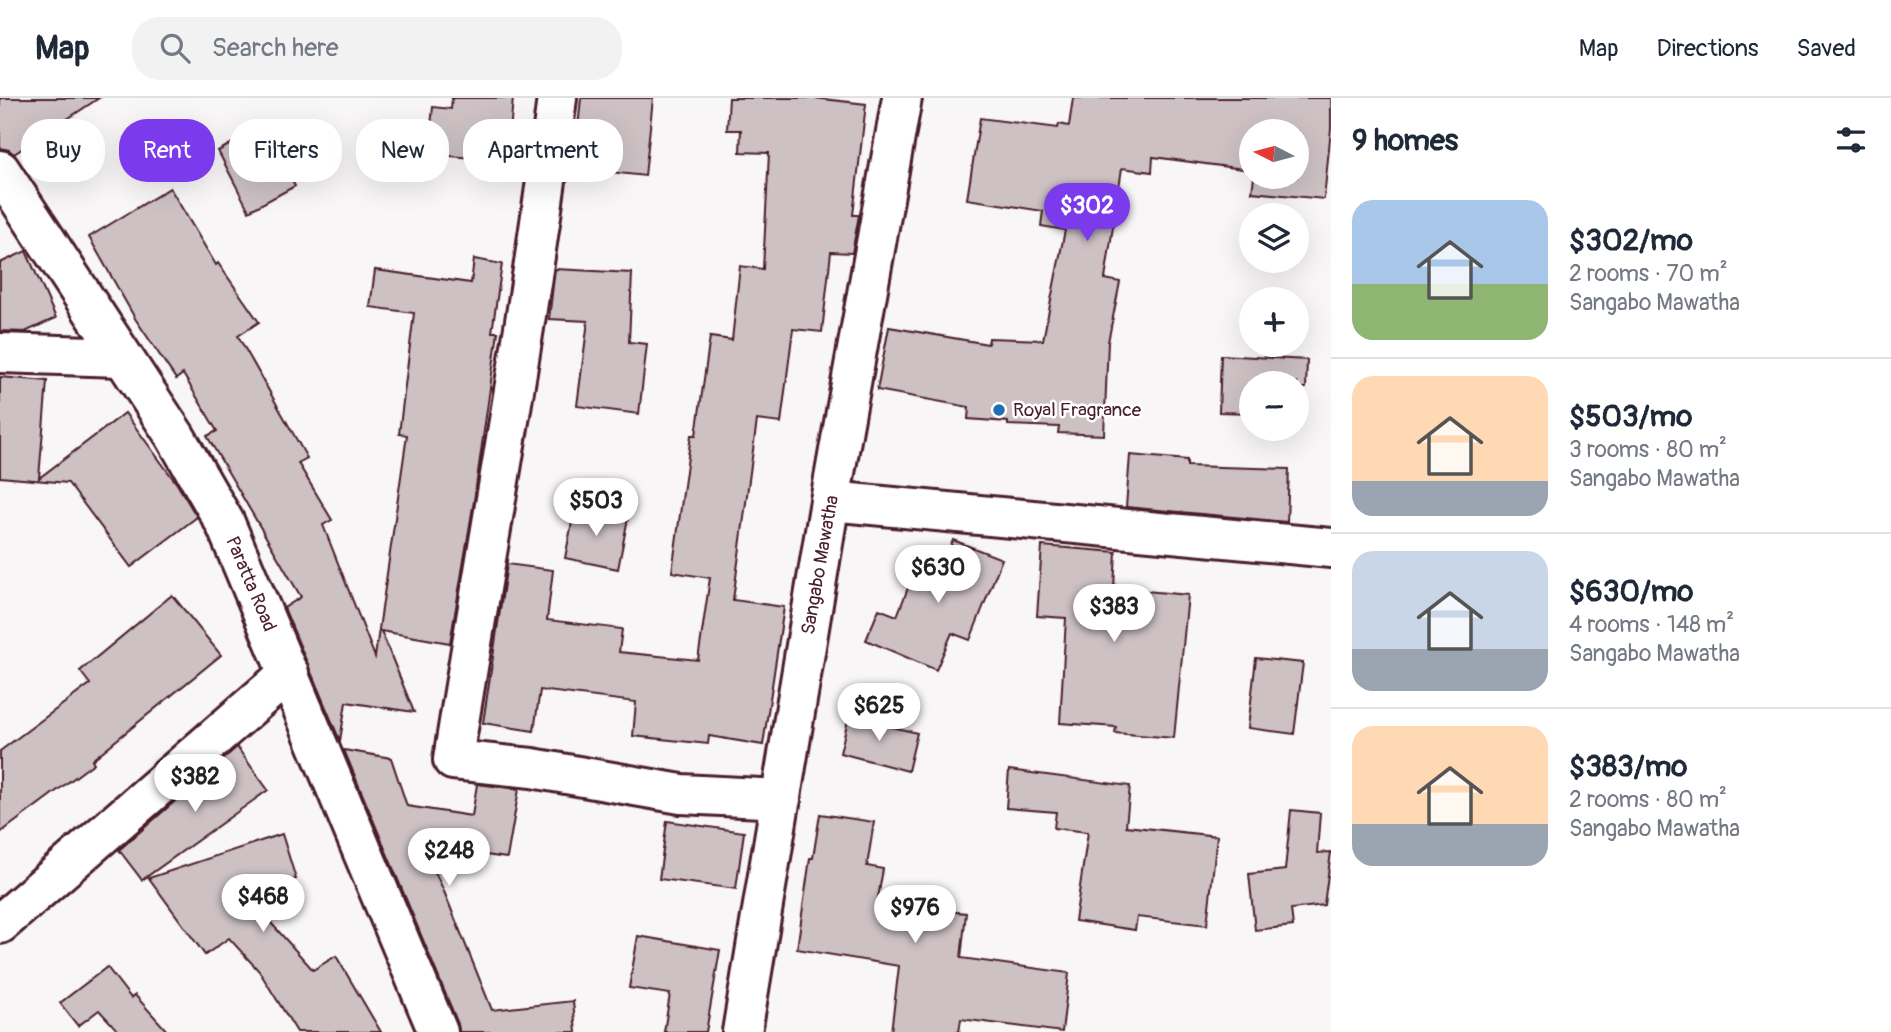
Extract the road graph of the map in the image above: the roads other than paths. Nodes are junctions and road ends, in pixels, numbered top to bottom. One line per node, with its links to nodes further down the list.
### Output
1 (557, 98): 9 (street)
2 (902, 98): 6 (street, Sangabo Mawatha)
3 (0, 170): 5 (street, Paratta Road)
4 (0, 353): 5 (street)
5 (121, 357): 8 (street, Paratta Road)
6 (831, 501): 7 (street); 9 (street, Sangabo Mawatha)
7 (1331, 548)
8 (289, 673): 10 (street); 11 (street, Paratta Road)
9 (781, 799): 12 (street, Sangabo Mawatha)
10 (0, 924)
11 (438, 1032)
12 (742, 1032)

